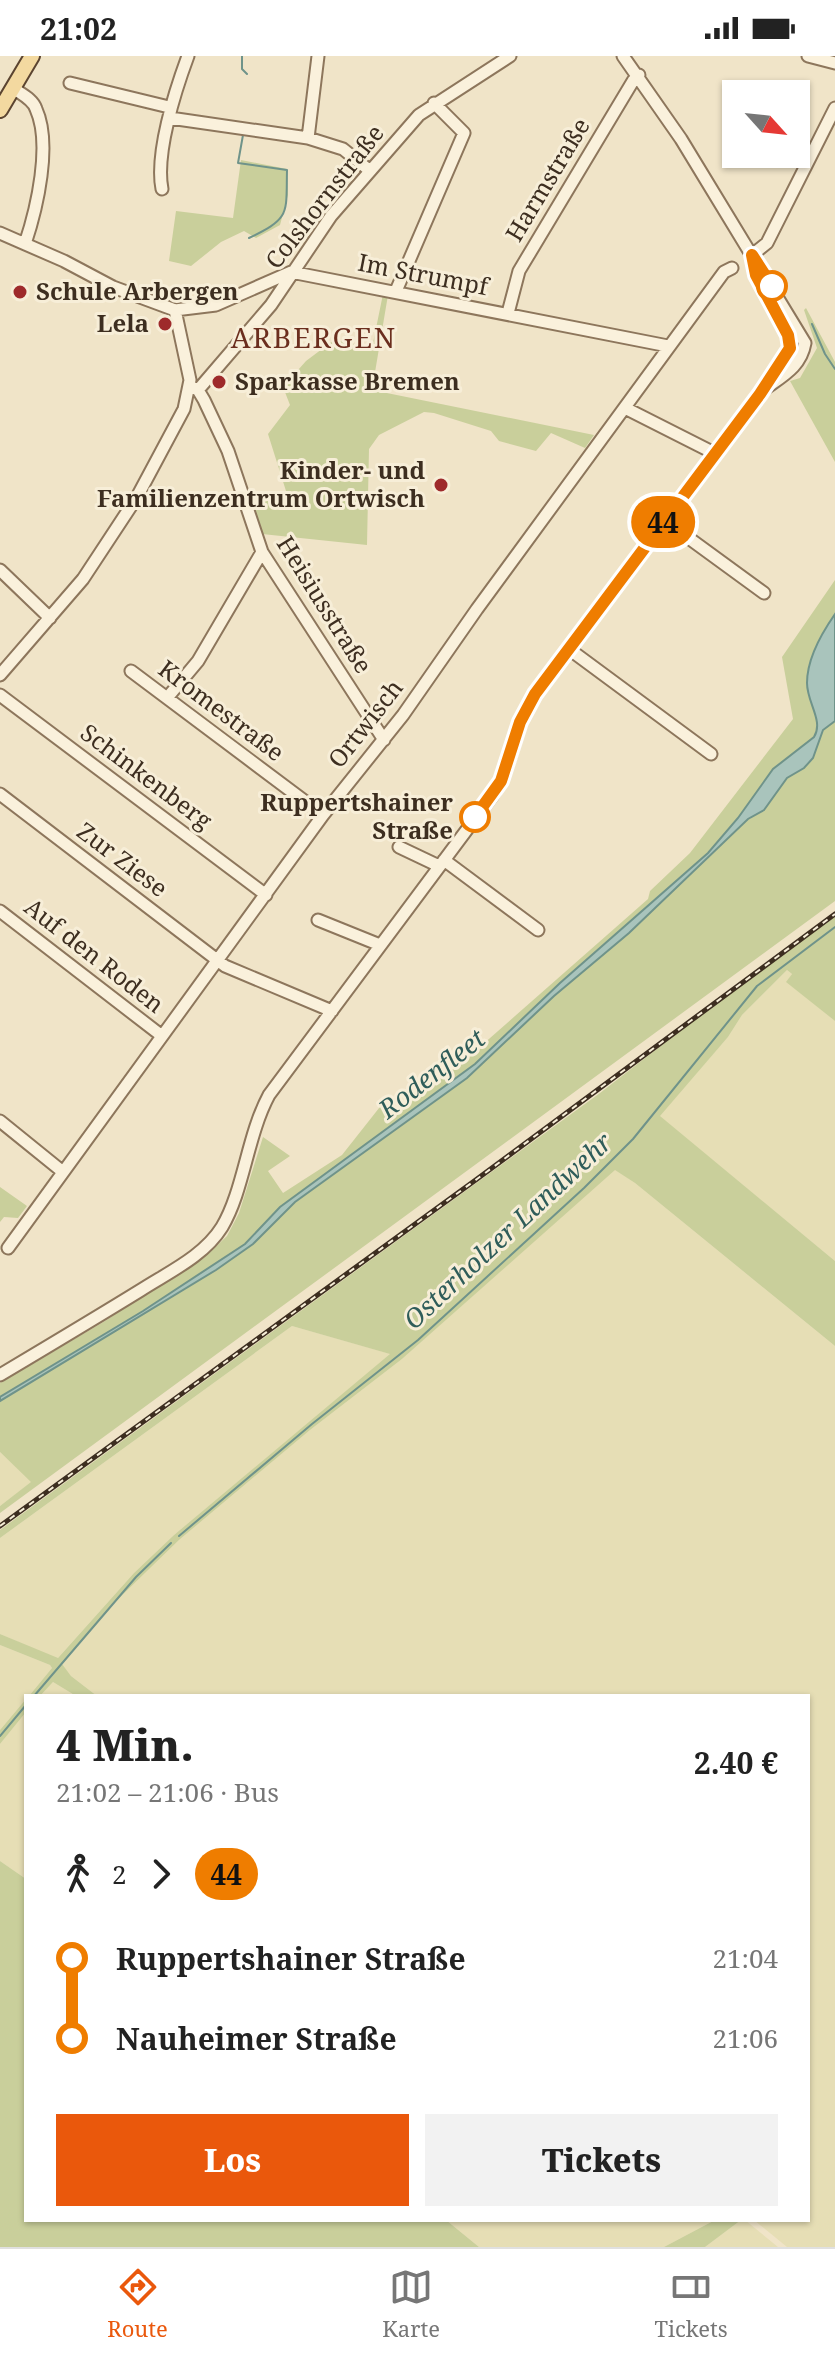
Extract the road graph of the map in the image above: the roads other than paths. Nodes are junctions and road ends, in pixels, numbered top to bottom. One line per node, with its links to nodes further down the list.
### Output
1 (32, 56): 10 (main road)
2 (188, 56): 14 (street)
3 (318, 56): 15 (street)
4 (510, 56): 11 (street, Colshornstraße)
5 (623, 56): 8 (street)
6 (808, 56): 7 (street)
7 (835, 63)
8 (639, 75): 20 (street); 25 (street, Harmstraße)
9 (70, 83): 14 (street)
10 (13, 88): 13 (main road); 19 (street)
11 (434, 103): 16 (street, Colshornstraße); 23 (street)
12 (835, 108): 20 (street)
13 (0, 110)
14 (170, 113): 15 (street); 17 (street)
15 (308, 138): 16 (street)
16 (369, 170): 22 (street, Colshornstraße)
17 (162, 189)
18 (0, 233): 19 (street)
19 (25, 244): 24 (street)
20 (752, 255): 28 (street); 28 (street)
21 (732, 268): 26 (street, Ortwisch)
22 (291, 272): 23 (street, Im Strumpf); 24 (street); 27 (street, Colshornstraße)
23 (396, 291): 25 (street, Im Strumpf)
24 (175, 310): 27 (street, Heisiusstraße)
25 (508, 313): 26 (street, Im Strumpf)
26 (668, 346): 29 (street, Ortwisch)
27 (194, 388): 32 (street, Heisiusstraße); 35 (street, Colshornstraße)
28 (760, 394): 30 (street)
29 (625, 408): 30 (street); 41 (street, Ortwisch)
30 (714, 453): 31 (street)
31 (664, 520): 34 (street); 36 (street)
32 (262, 552): 40 (street); 41 (street, Heisiusstraße)
33 (0, 570): 35 (street)
34 (764, 593)
35 (50, 618): 38 (street, Colshornstraße)
36 (569, 649): 42 (street); 46 (street)
37 (131, 671): 40 (street, Kromestraße)
38 (0, 675)
39 (0, 695): 47 (street, Schinkenberg)
40 (167, 698): 44 (street, Kromestraße)
41 (384, 740): 44 (street, Ortwisch)
42 (711, 754)
43 (0, 794): 52 (street, Zur Ziese)
44 (323, 815): 47 (street, Ortwisch)
45 (399, 847): 46 (street)
46 (442, 863): 50 (street); 51 (street)
47 (266, 895): 52 (street, Ortwisch)
48 (0, 911): 54 (street, Auf den Roden)
49 (318, 920): 51 (street)
50 (538, 930)
51 (380, 945): 53 (street)
52 (218, 961): 53 (street, Zur Ziese); 54 (street, Ortwisch)
53 (332, 1011): 58 (street)
54 (162, 1036): 56 (street, Ortwisch)
55 (0, 1121): 56 (street)
56 (63, 1172): 57 (street, Ortwisch)
57 (8, 1248)
58 (0, 1375)

